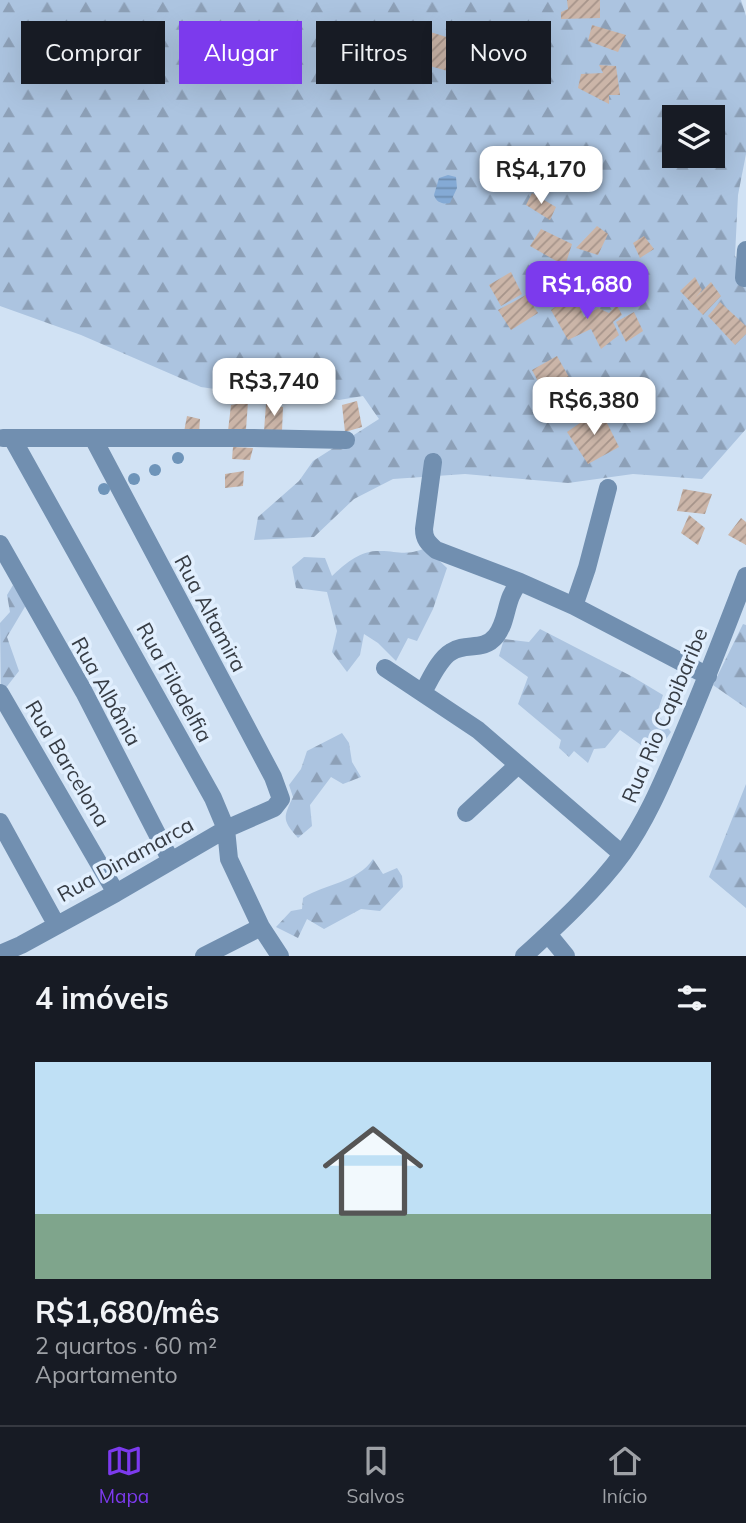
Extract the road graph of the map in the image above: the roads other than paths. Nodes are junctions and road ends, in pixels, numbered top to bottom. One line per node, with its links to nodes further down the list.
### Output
1 (746, 250): 2 (street)
2 (745, 279)
3 (6, 438): 4 (street); 20 (street, Rua Filadelfia)
4 (93, 438): 5 (street); 17 (street, Rua Altamira)
5 (346, 440)
6 (433, 462): 10 (street)
7 (608, 488): 11 (street)
8 (0, 544): 22 (street, Rua Albânia)
9 (746, 576): 13 (street, Rua Rio Capibaribe)
10 (520, 582): 11 (street); 14 (street)
11 (574, 606): 13 (street)
12 (385, 668): 14 (street)
13 (708, 676): 21 (street, Rua Rio Capibaribe)
14 (423, 692): 16 (street)
15 (0, 693): 23 (street, Rua Barcelona)
16 (518, 765): 18 (street); 21 (street)
17 (274, 808): 20 (street, Rua Dinamarca)
18 (466, 813)
19 (0, 822): 24 (street)
20 (226, 828): 22 (street, Rua Dinamarca); 25 (street, Rua Filadelfia)
21 (622, 854): 26 (street, Rua Rio Capibaribe)
22 (171, 861): 23 (street, Rua Dinamarca)
23 (116, 893): 24 (street, Rua Dinamarca)
24 (56, 924): 27 (street, Rua Dinamarca)
25 (261, 928): 28 (street); 29 (street, Rua Filadelfia)
26 (548, 934): 30 (street, Rua Rio Capibaribe); 31 (street)
27 (0, 953)
28 (204, 956)
29 (279, 956)
30 (524, 956)
31 (566, 956)

